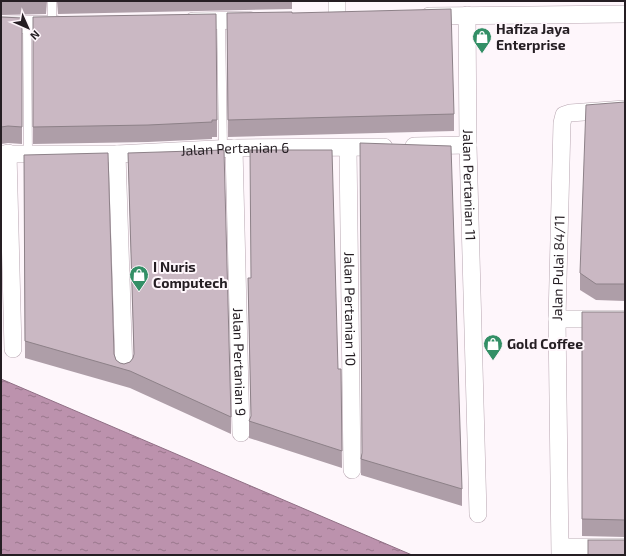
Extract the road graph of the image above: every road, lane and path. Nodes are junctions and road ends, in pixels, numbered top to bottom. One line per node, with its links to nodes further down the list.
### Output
1 (52, 1): 10 (lane)
2 (554, 8): 3 (street); 4 (street)
3 (625, 14)
4 (467, 15): 5 (street); 13 (street, Jalan Pertanian 11)
5 (413, 16)
6 (268, 19): 7 (street)
7 (221, 20): 8 (street); 14 (lane)
8 (175, 21)
9 (27, 24): 10 (street); 11 (street); 17 (lane)
10 (60, 24)
11 (1, 25)
12 (625, 109): 19 (street, Jalan Pulai 84/11)
13 (468, 145): 15 (street, Jalan Pertanian 6); 25 (street, Jalan Pertanian 11)
14 (229, 148): 15 (street, Jalan Pertanian 6); 18 (street, Jalan Pertanian 6); 23 (street, Jalan Pertanian 9)
15 (348, 148): 24 (street, Jalan Pertanian 10)
16 (5, 154): 17 (street, Jalan Pertanian 6); 21 (street)
17 (28, 154): 18 (street, Jalan Pertanian 6)
18 (117, 154): 22 (street)
19 (558, 319): 20 (street); 27 (street, Jalan Pulai 84/11)
20 (625, 319)
21 (13, 349)
22 (124, 371)
23 (241, 433)
24 (352, 470)
25 (478, 514)
26 (625, 547): 27 (street)
27 (560, 551)

